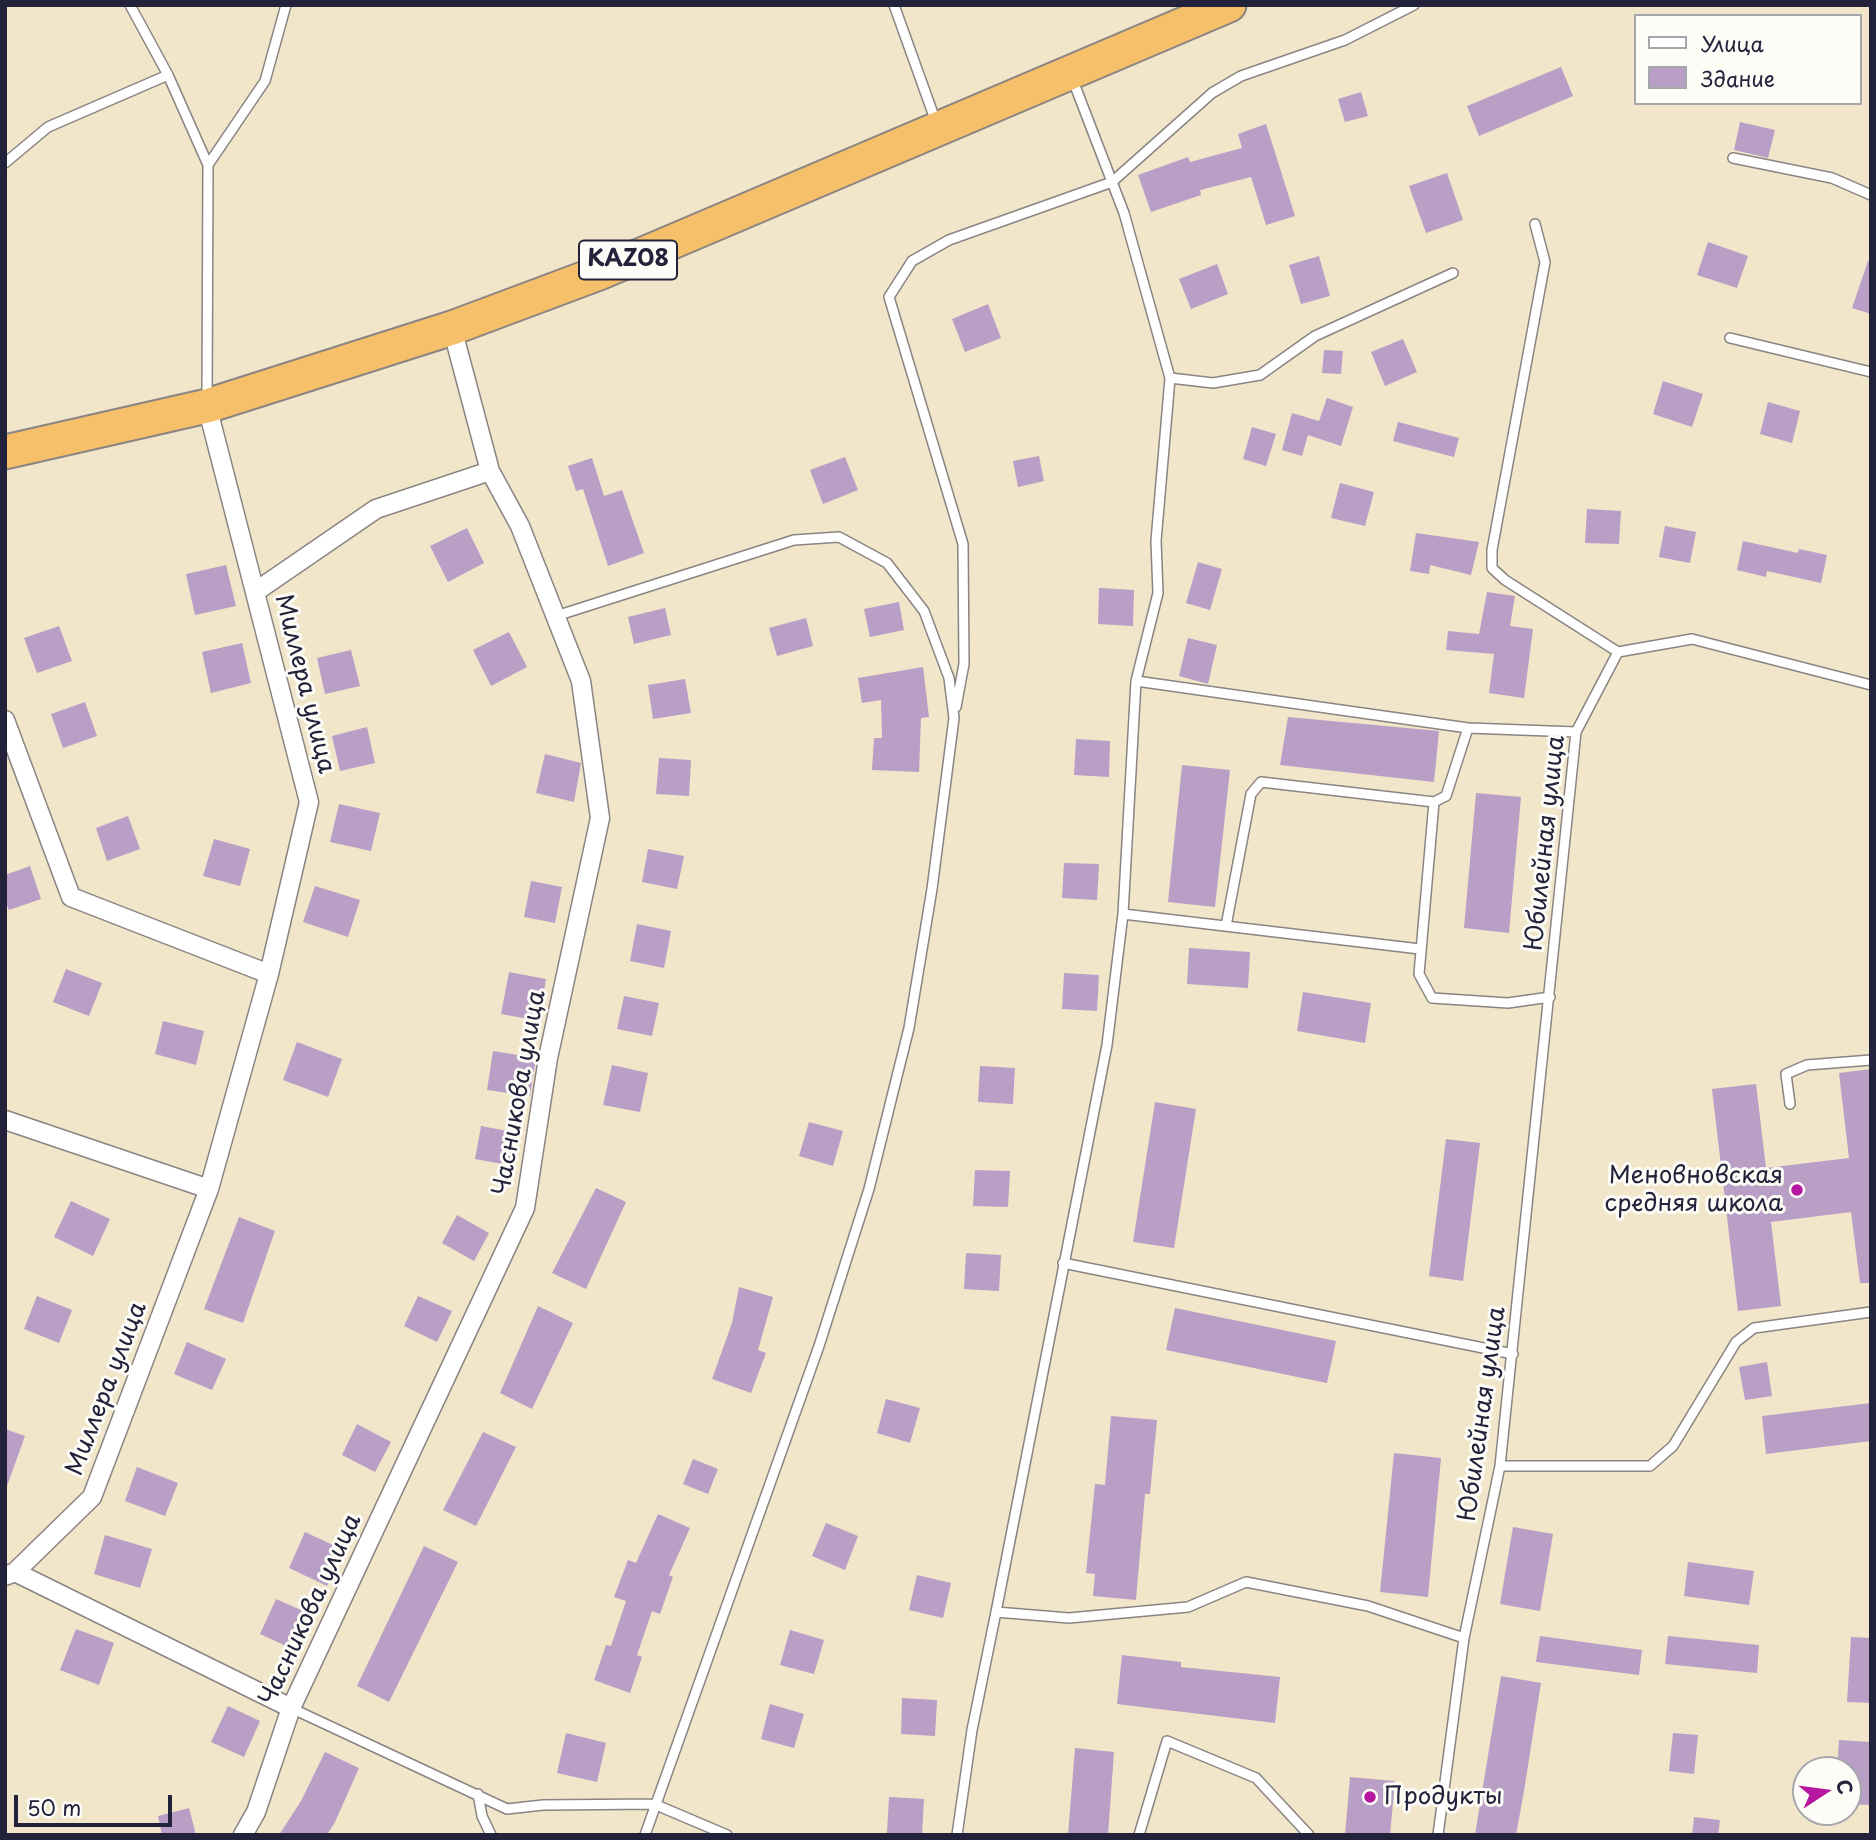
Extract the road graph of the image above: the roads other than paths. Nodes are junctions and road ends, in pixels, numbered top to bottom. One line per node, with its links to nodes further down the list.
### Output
1 (130, 5): 7 (lane)
2 (286, 5): 11 (lane)
3 (894, 5): 8 (lane)
4 (1229, 5): 6 (highway, KAZ08)
5 (1414, 5): 12 (lane)
6 (1070, 73): 8 (highway, KAZ08); 12 (lane)
7 (168, 75): 10 (lane); 11 (lane)
8 (938, 128): 16 (highway, KAZ08)
9 (1733, 158): 13 (lane)
10 (5, 163)
11 (208, 165): 20 (lane)
12 (1112, 182): 19 (lane); 28 (lane)
13 (1871, 195)
14 (1535, 224): 25 (lane)
15 (1453, 273): 19 (lane)
16 (452, 328): 20 (highway, KAZ08); 22 (street, Часникова улица)
17 (1731, 338): 18 (lane)
18 (1871, 372)
19 (1170, 379): 26 (lane)
20 (207, 406): 21 (highway, KAZ08); 23 (street, Миллера улица)
21 (5, 452)
22 (490, 471): 23 (street); 24 (street, Часникова улица)
23 (255, 592): 36 (street, Миллера улица)
24 (556, 616): 28 (lane); 49 (street, Часникова улица)
25 (1618, 652): 27 (lane); 31 (lane, Юбилейная улица)
26 (1136, 681): 30 (lane); 33 (lane)
27 (1871, 685)
28 (954, 718): 51 (lane)
29 (5, 720): 36 (street)
30 (1468, 728): 31 (lane); 32 (lane)
31 (1576, 732): 37 (lane, Юбилейная улица)
32 (1434, 802): 34 (lane); 35 (lane)
33 (1123, 914): 34 (lane); 42 (lane)
34 (1226, 926): 35 (lane)
35 (1420, 949): 37 (lane)
36 (269, 974): 41 (street, Миллера улица)
37 (1550, 997): 44 (lane, Юбилейная улица)
38 (1871, 1060): 39 (lane)
39 (1790, 1104)
40 (5, 1120): 41 (street)
41 (209, 1189): 46 (street, Миллера улица)
42 (1063, 1263): 44 (lane); 47 (lane)
43 (1871, 1312): 45 (lane)
44 (1513, 1354): 45 (lane, Юбилейная улица)
45 (1500, 1466): 48 (lane, Юбилейная улица)
46 (10, 1574): 49 (street)
47 (996, 1612): 48 (lane); 56 (lane)
48 (1464, 1638): 59 (lane, Юбилейная улица)
49 (292, 1708): 50 (lane); 52 (street, Часникова улица)
50 (478, 1794): 51 (lane); 53 (lane)
51 (654, 1804): 54 (lane); 55 (lane)
52 (243, 1835)
53 (491, 1835)
54 (645, 1835)
55 (727, 1835)
56 (957, 1835)
57 (1139, 1835): 58 (lane)
58 (1309, 1835)
59 (1438, 1835)

